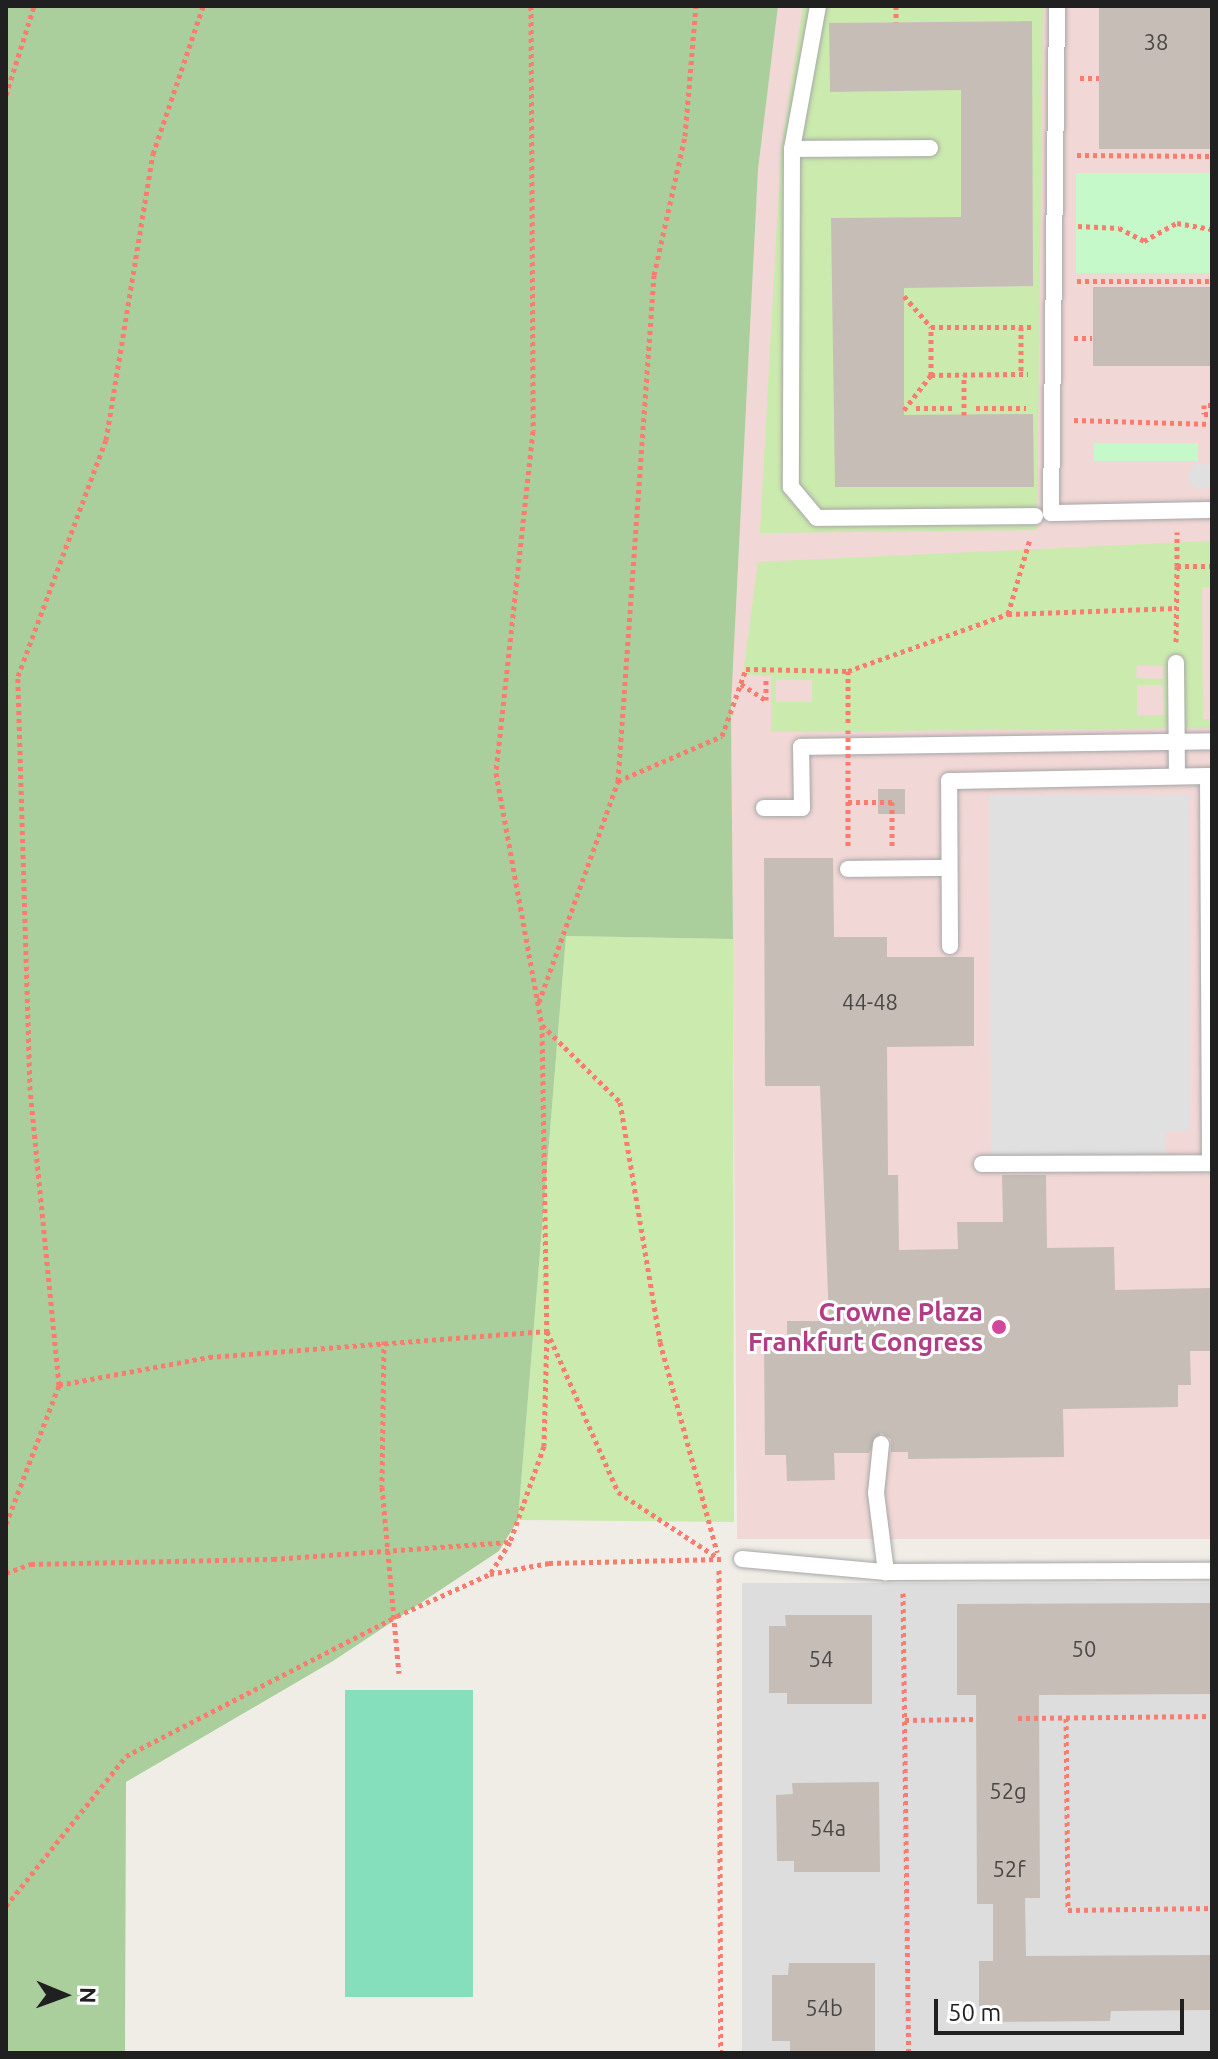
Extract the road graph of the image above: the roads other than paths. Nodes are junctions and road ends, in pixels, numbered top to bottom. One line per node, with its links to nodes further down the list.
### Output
1 (818, 6): 4 (lane)
2 (1057, 6): 5 (lane)
3 (930, 148): 4 (lane)
4 (792, 149): 6 (lane)
5 (1212, 510)
6 (1035, 516)
7 (1176, 663): 8 (lane)
8 (1177, 741): 9 (lane); 10 (lane); 12 (lane)
9 (1212, 741)
10 (1177, 776): 11 (lane); 13 (lane)
11 (1210, 776): 16 (lane)
12 (764, 808)
13 (949, 868): 14 (lane); 15 (lane)
14 (848, 869)
15 (950, 946)
16 (1211, 1163): 17 (lane)
17 (982, 1164)
18 (881, 1444): 21 (lane)
19 (742, 1559): 21 (lane)
20 (1212, 1571): 21 (lane)
21 (895, 1572)

